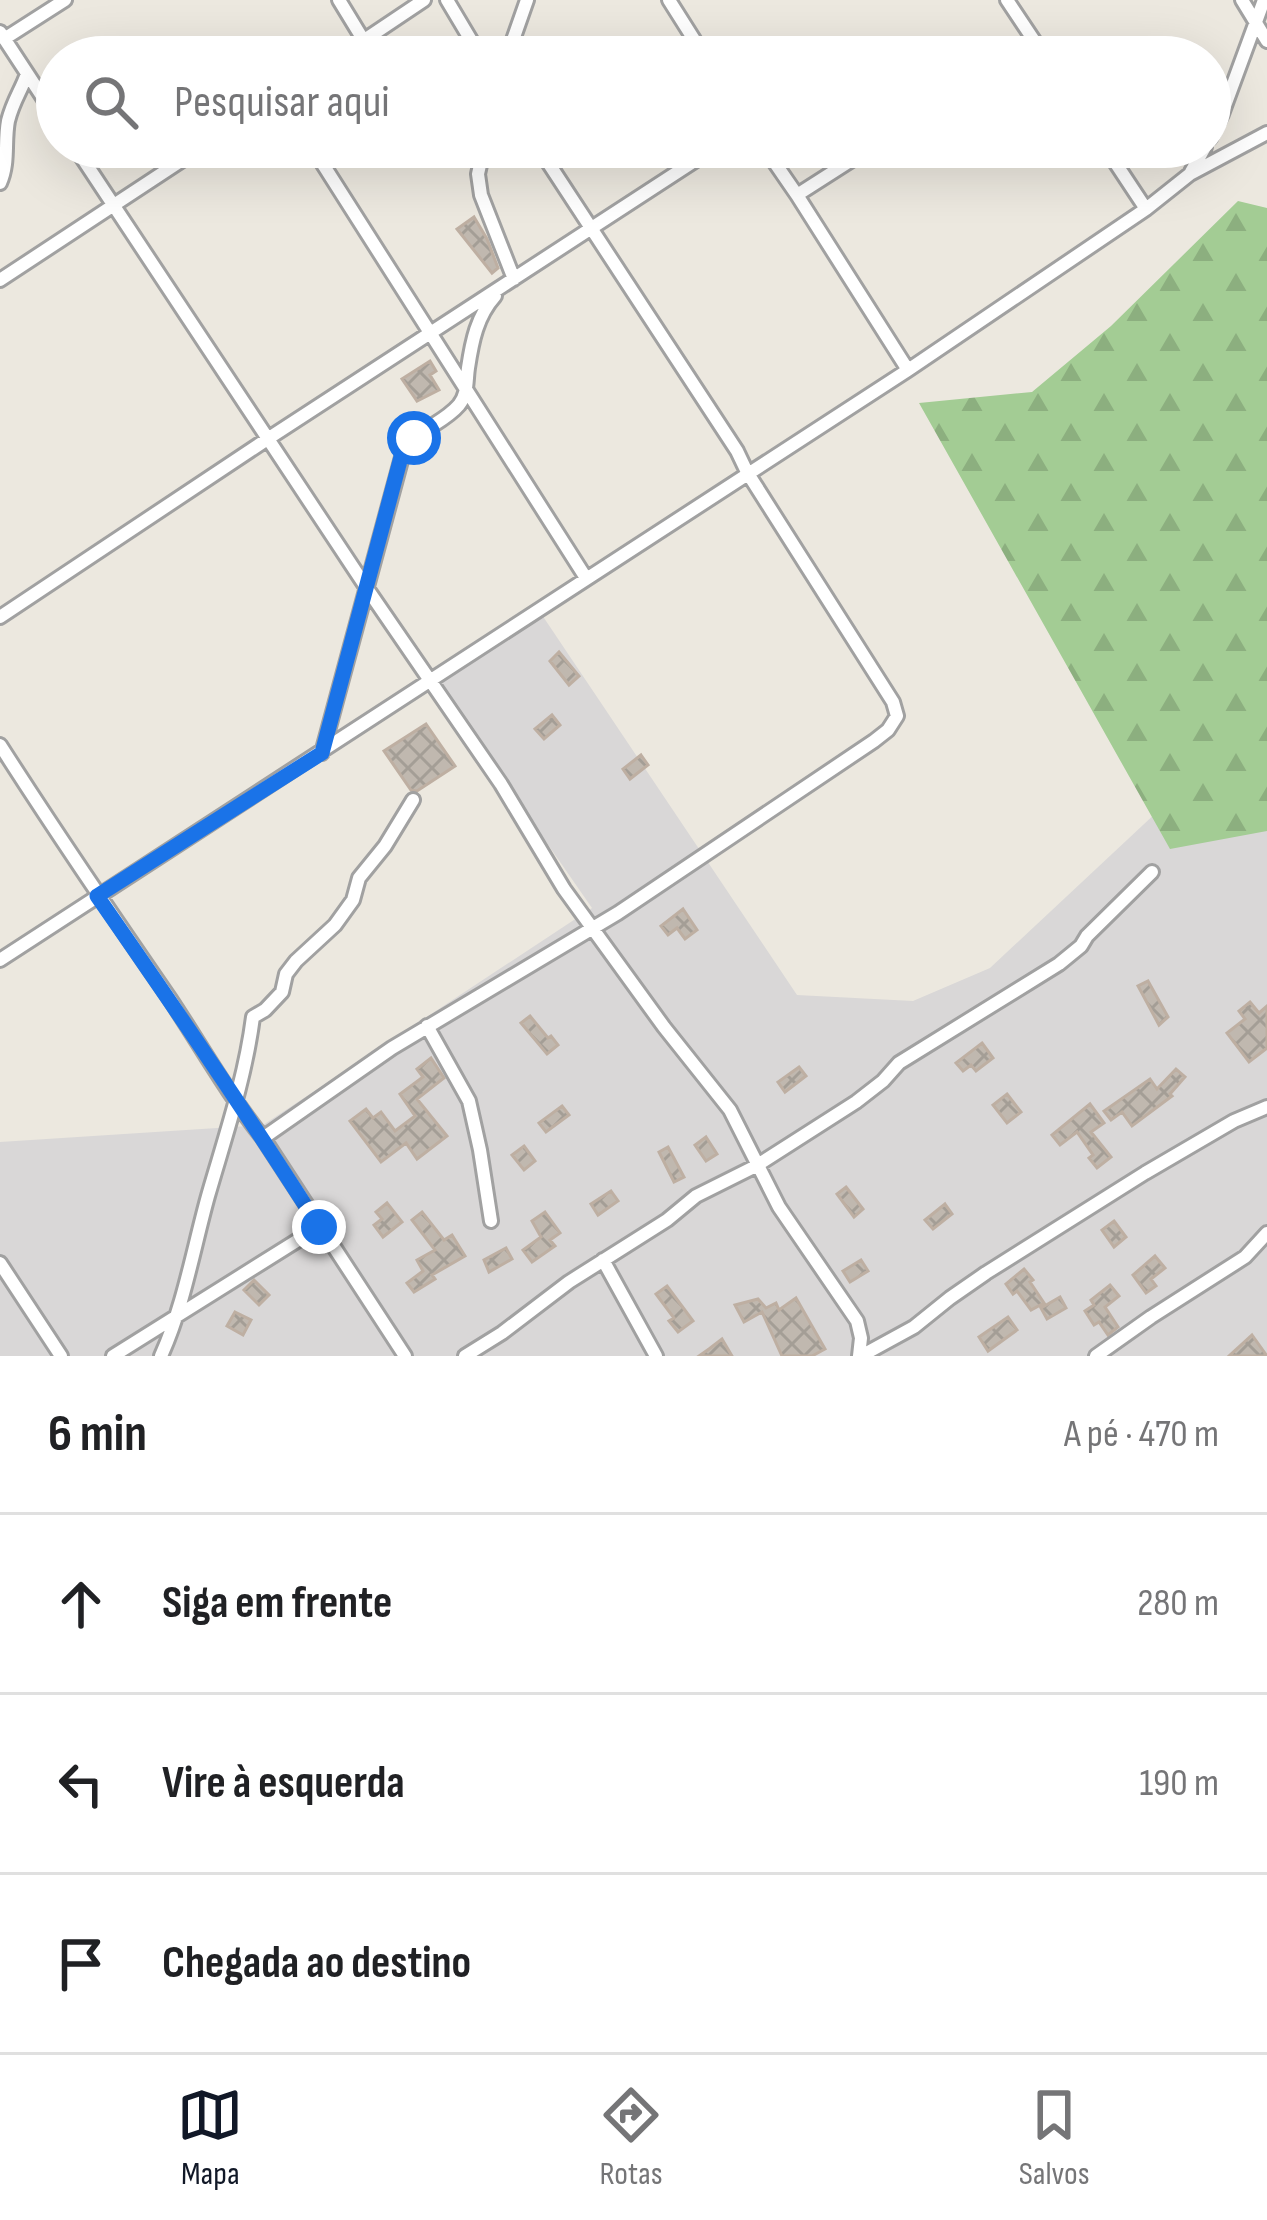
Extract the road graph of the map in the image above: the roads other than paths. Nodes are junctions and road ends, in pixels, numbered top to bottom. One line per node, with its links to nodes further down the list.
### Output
1 (65, 0): 11 (street)
2 (339, 0): 12 (street)
3 (424, 0): 13 (street)
4 (447, 0): 14 (street)
5 (526, 0): 15 (street)
6 (669, 0): 16 (street)
7 (1007, 0): 17 (street)
8 (1242, 0): 10 (street)
9 (1264, 0): 10 (street)
10 (1257, 23): 18 (street); 21 (street)
11 (2, 36): 19 (street)
12 (361, 36)
13 (371, 36)
14 (468, 36)
15 (514, 36)
16 (692, 36)
17 (1031, 36)
18 (1267, 41)
19 (27, 74): 20 (street); 36 (street)
20 (36, 88)
21 (1231, 91)
22 (1267, 133): 23 (street)
23 (1231, 152)
24 (89, 168): 38 (street)
25 (170, 168): 38 (street)
26 (325, 168): 43 (street)
27 (479, 168): 42 (street)
28 (551, 168): 40 (street)
29 (683, 168): 40 (street)
30 (778, 168): 37 (street)
31 (839, 168): 37 (street)
32 (1119, 168): 39 (street)
33 (1193, 168): 35 (street)
34 (1201, 168): 35 (street)
35 (1190, 174): 39 (street)
36 (0, 183)
37 (797, 195): 44 (street)
38 (113, 205): 41 (street); 46 (street)
39 (1147, 209): 44 (street)
40 (590, 228): 42 (street); 47 (street)
41 (0, 280)
42 (509, 282): 43 (street); 45 (street)
43 (429, 334): 45 (street); 46 (street)
44 (908, 370): 47 (street)
45 (466, 390): 48 (street); 49 (street)
46 (269, 438): 49 (street); 50 (street)
47 (747, 472): 48 (street); 57 (street)
48 (586, 578): 51 (street)
49 (368, 590): 51 (street); 53 (street)
50 (0, 617)
51 (431, 682): 53 (street); 57 (street)
52 (0, 745): 56 (street)
53 (322, 753): 56 (street)
54 (413, 800): 60 (street)
55 (1152, 872): 63 (street)
56 (97, 896): 58 (street); 60 (street)
57 (592, 926): 59 (street); 63 (street)
58 (0, 960)
59 (427, 1026): 62 (street); 64 (street)
60 (236, 1104): 62 (street); 69 (street)
61 (1267, 1107): 76 (street)
62 (262, 1138): 65 (street)
63 (756, 1166): 67 (street); 76 (street)
64 (491, 1221)
65 (319, 1227): 69 (street); 73 (street)
66 (1267, 1233): 77 (street)
67 (603, 1260): 74 (street); 75 (street)
68 (0, 1263): 70 (street)
69 (177, 1318): 71 (street); 72 (street)
70 (61, 1356)
71 (113, 1356)
72 (161, 1356)
73 (405, 1356)
74 (465, 1356)
75 (656, 1356)
76 (860, 1356)
77 (1096, 1356)

